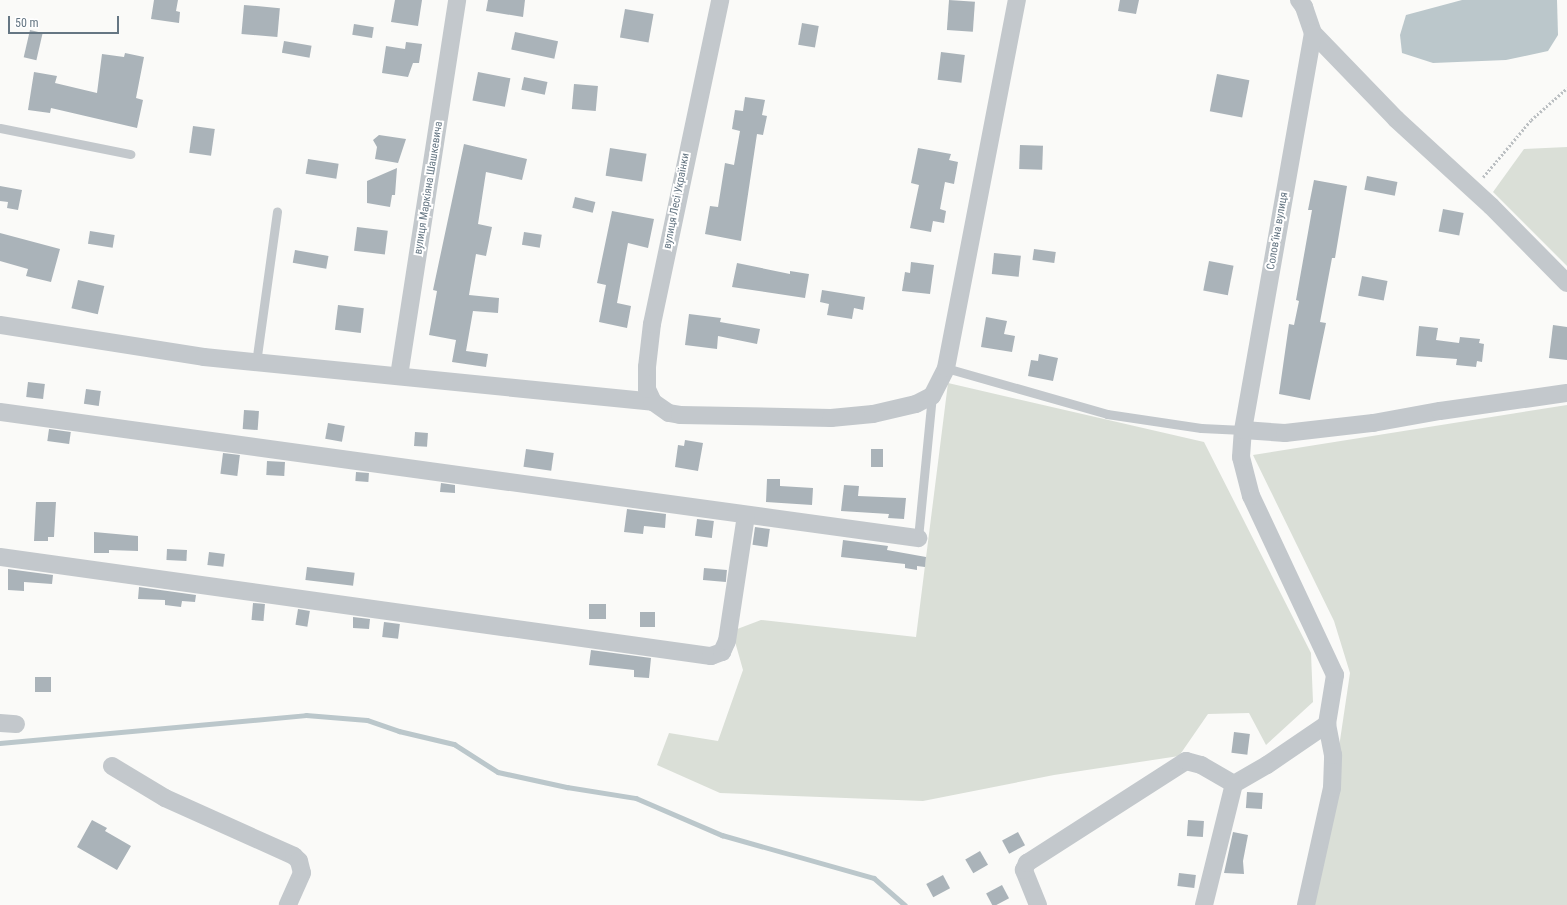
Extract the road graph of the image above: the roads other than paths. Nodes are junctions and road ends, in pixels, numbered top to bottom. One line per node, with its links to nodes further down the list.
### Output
1 (458, 0): 13 (street, вулиця Маркіяна Шашкевича)
2 (720, 0): 16 (street, вулиця Лесі Українки)
3 (1017, 0): 12 (street)
4 (1304, 2): 5 (street)
5 (1313, 33): 9 (street); 18 (street, Соловʼїна вулиця)
6 (0, 128): 7 (lane)
7 (130, 154)
8 (277, 211): 11 (lane)
9 (1567, 283)
10 (0, 325): 11 (street)
11 (256, 364): 13 (street)
12 (946, 368): 15 (street); 18 (lane)
13 (398, 376): 16 (street)
14 (1567, 394): 18 (street)
15 (932, 396): 16 (street); 20 (lane)
16 (653, 402)
17 (0, 412): 19 (street)
18 (1243, 430): 22 (street, Соловʼїна вулиця)
19 (746, 515): 20 (street); 21 (street)
20 (918, 538)
21 (0, 557)
22 (1326, 724): 24 (street); 28 (street)
23 (112, 766): 25 (street)
24 (1234, 784): 26 (street); 27 (street)
25 (288, 905)
26 (1038, 905)
27 (1204, 905)
28 (1306, 905)

